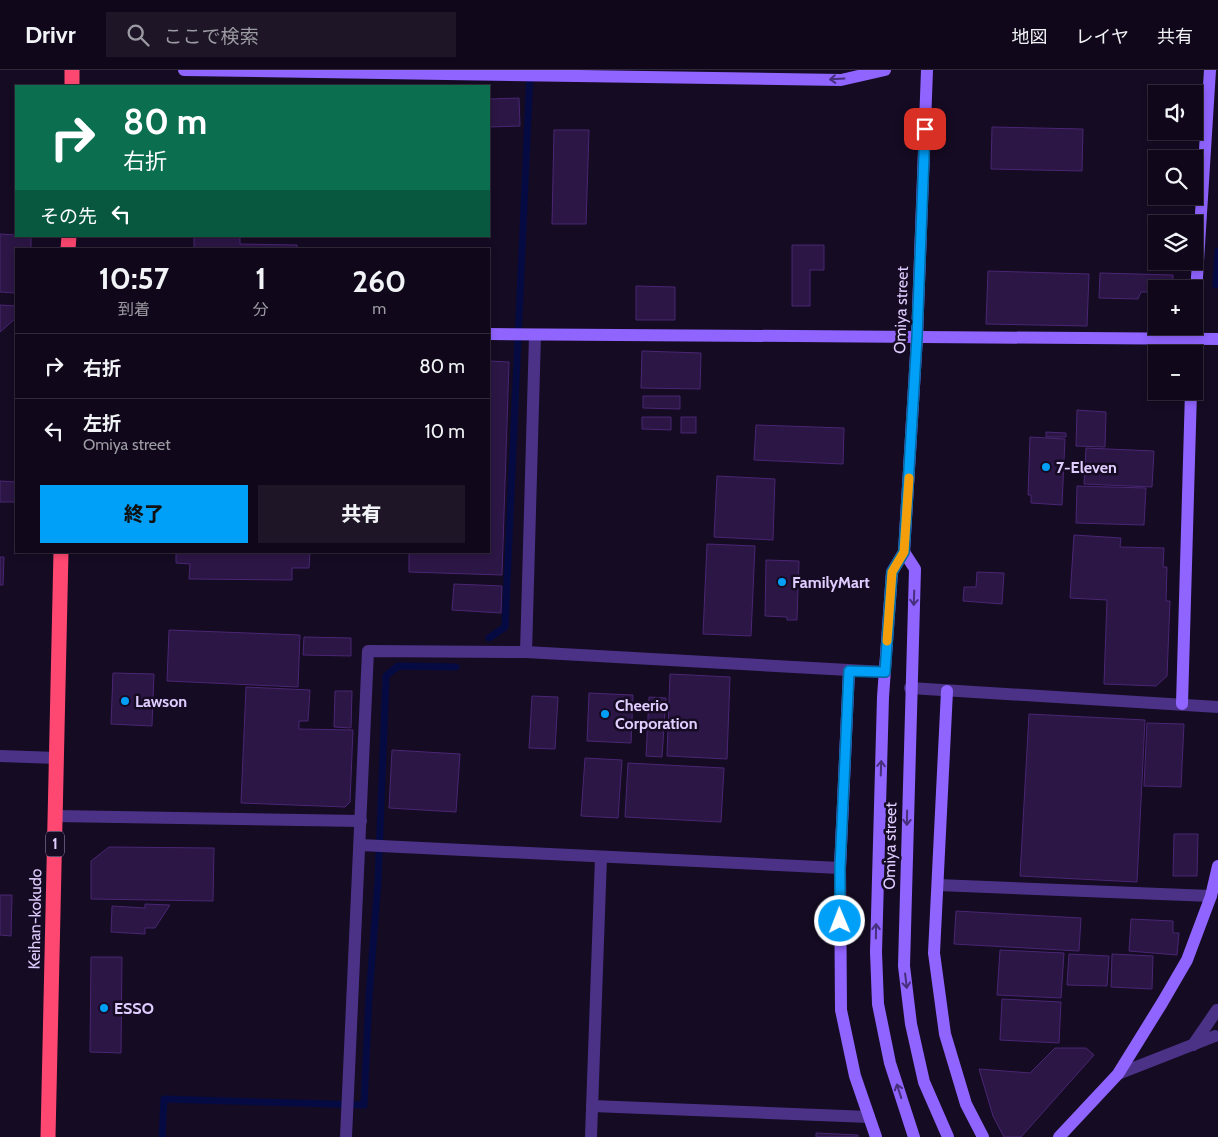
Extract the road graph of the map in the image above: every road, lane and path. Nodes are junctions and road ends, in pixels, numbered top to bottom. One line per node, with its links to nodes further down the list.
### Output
1 (72, 70): 6 (highway)
2 (184, 70): 3 (street, one-way to 2)
3 (885, 70)
4 (927, 70): 12 (street, Omiya street)
5 (1213, 73): 7 (street)
6 (72, 85)
7 (1197, 280)
8 (1148, 331): 12 (street)
9 (490, 334): 11 (street)
10 (1203, 334): 13 (street)
11 (535, 335): 12 (street); 17 (street)
12 (917, 337): 15 (street, Omiya street)
13 (1218, 339)
14 (1191, 400): 22 (street)
15 (904, 552): 19 (street, Omiya street); 20 (street, Omiya street, one-way to 20)
16 (61, 553): 25 (highway, Keihan-kokudo / 1)
17 (526, 652): 18 (street); 27 (street)
18 (849, 671): 19 (street); 31 (street)
19 (885, 672): 44 (street, Omiya street, one-way to 19)
20 (910, 688): 21 (street); 45 (street, Omiya street, one-way to 45)
21 (947, 691): 22 (street); 32 (street)
22 (1182, 704): 23 (street)
23 (1218, 706)
24 (0, 756): 25 (street)
25 (56, 758): 26 (highway, Keihan-kokudo / 1)
26 (55, 816): 27 (street); 40 (highway, Keihan-kokudo / 1)
27 (361, 821): 28 (street)
28 (360, 845): 29 (street); 41 (street)
29 (601, 857): 31 (street); 38 (street)
30 (1218, 866): 33 (street)
31 (840, 868): 39 (street)
32 (938, 885): 33 (street); 46 (street)
33 (1211, 896): 37 (street)
34 (1217, 1010): 36 (street)
35 (1215, 1036): 36 (street)
36 (1193, 1045): 37 (street)
37 (1118, 1074): 47 (street)
38 (592, 1106): 39 (street); 42 (street)
39 (869, 1117): 43 (street)
40 (48, 1137)
41 (346, 1137)
42 (591, 1137)
43 (876, 1137)
44 (914, 1137)
45 (948, 1137)
46 (983, 1137)
47 (1059, 1137)

